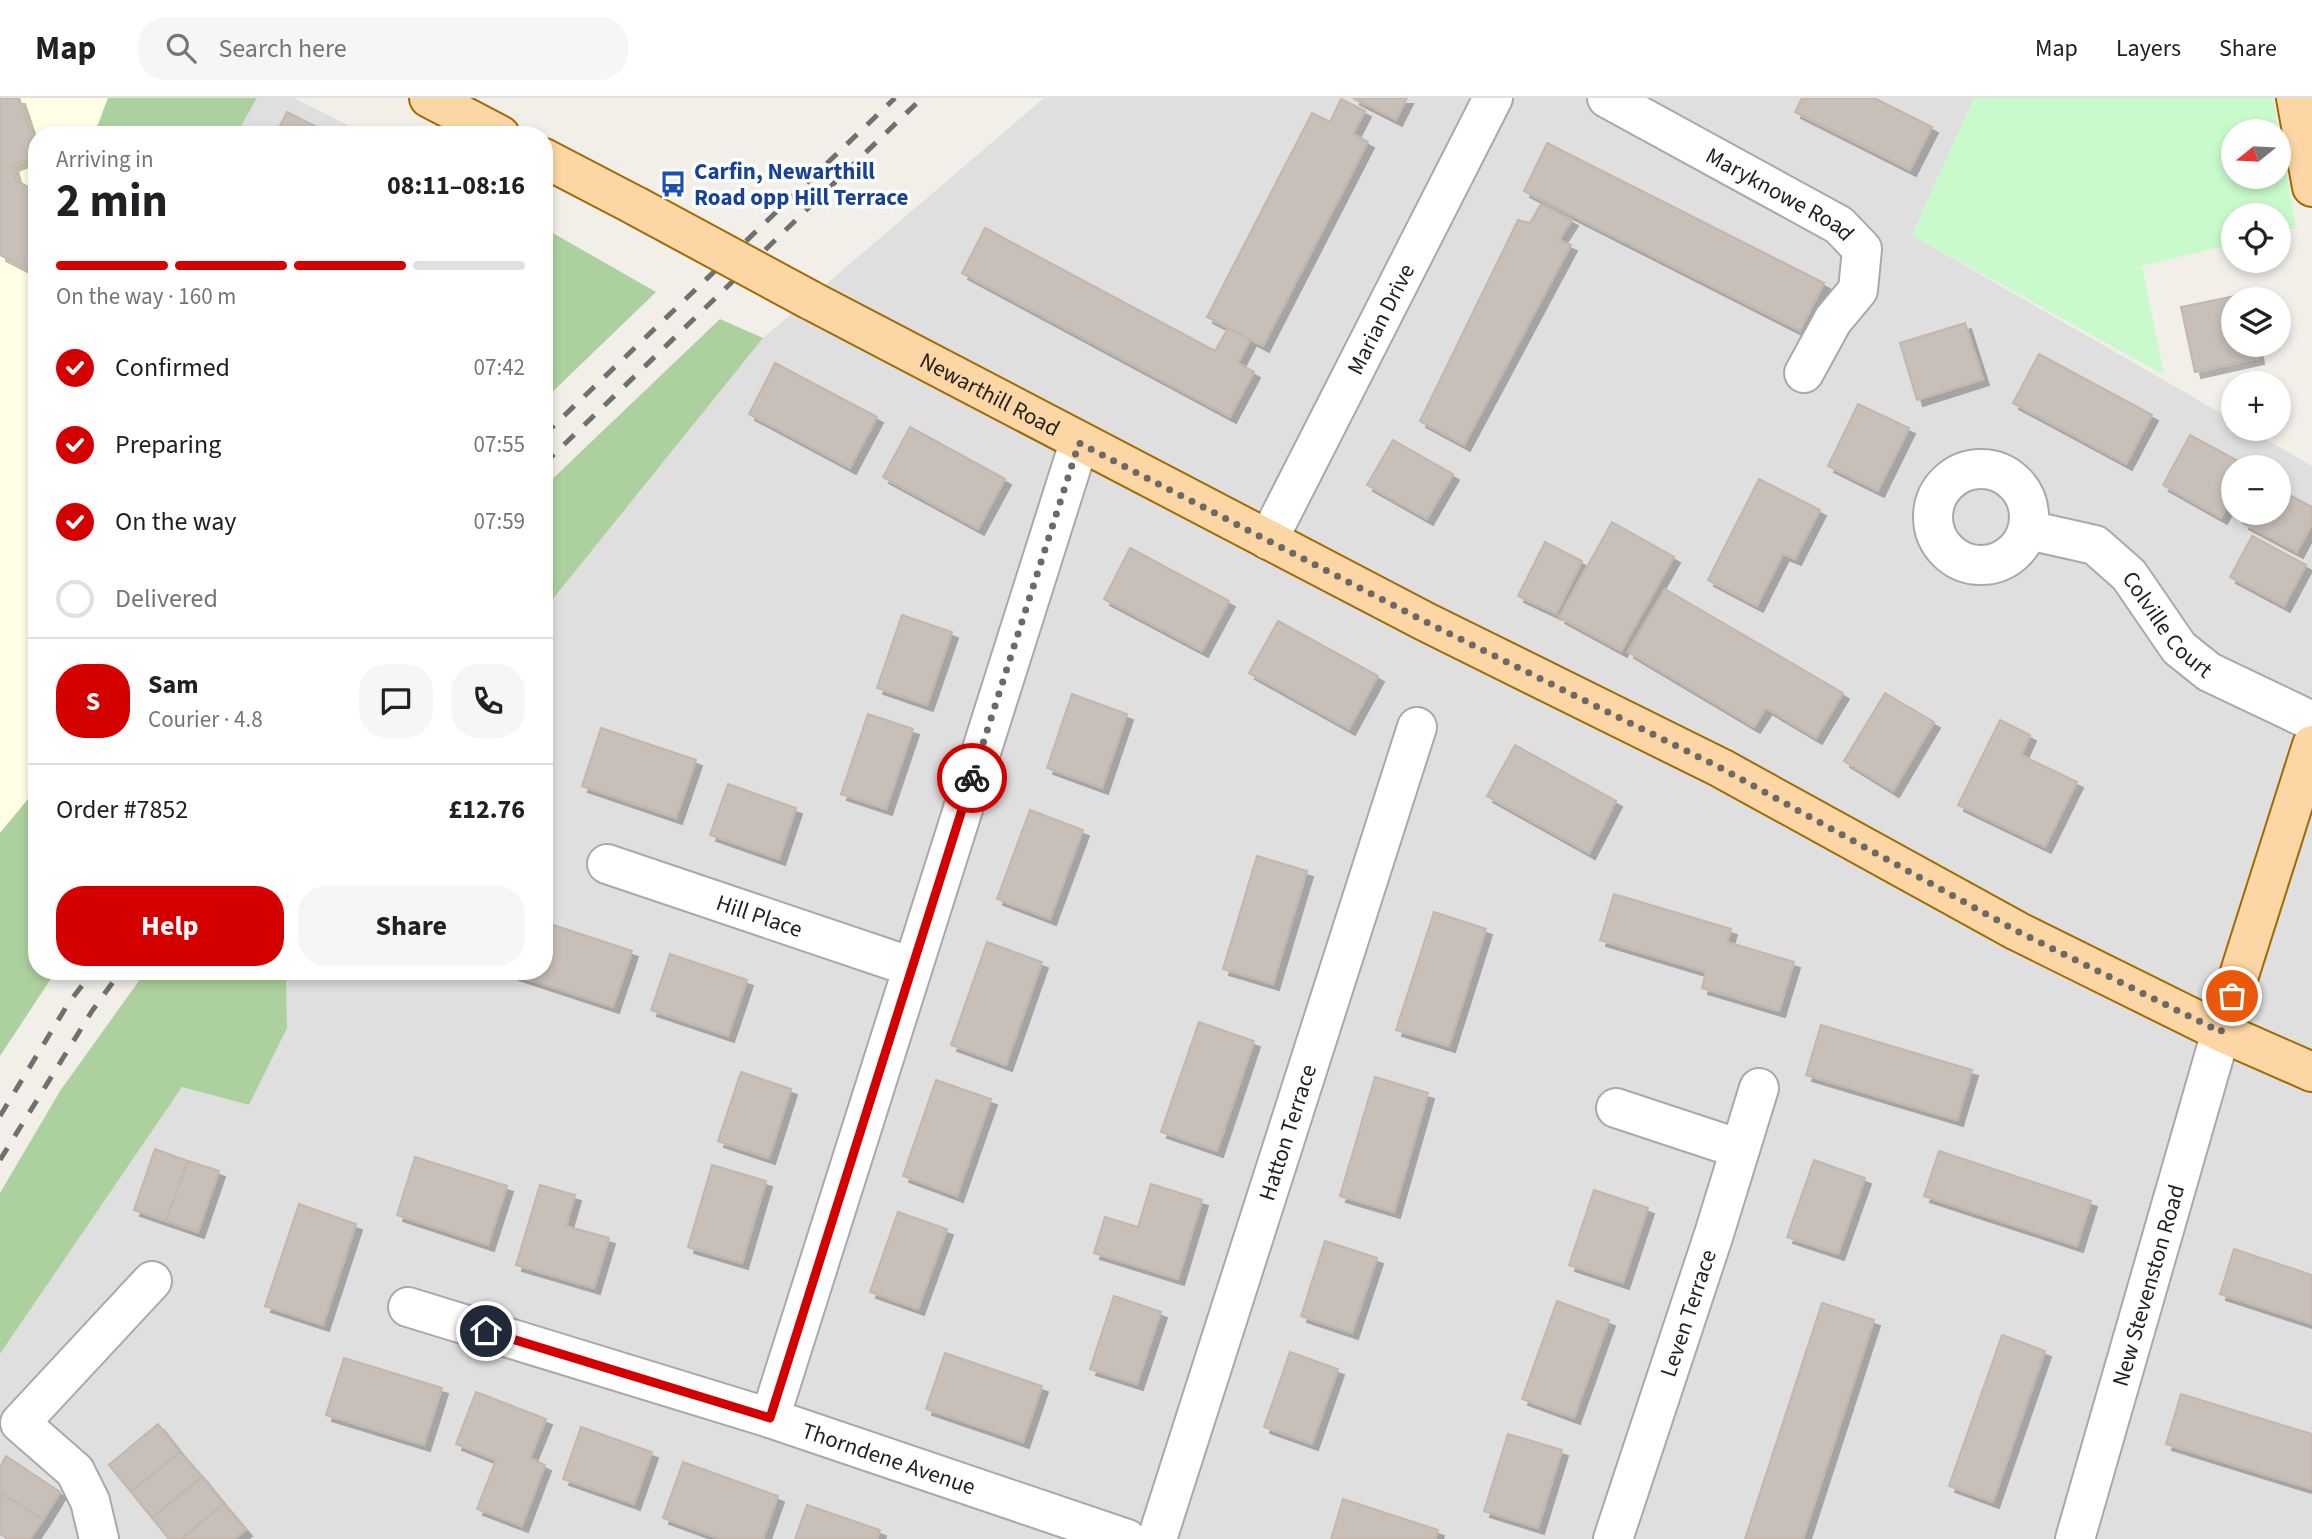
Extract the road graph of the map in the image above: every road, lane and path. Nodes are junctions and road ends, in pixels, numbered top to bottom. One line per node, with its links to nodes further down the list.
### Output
1 (429, 98): 5 (main road)
2 (1493, 98): 11 (street, Marian Drive)
3 (1607, 98): 8 (street, Maryknowe Road)
4 (2296, 98): 7 (main road)
5 (483, 126)
6 (553, 163): 9 (main road, Newarthill Road, bridge)
7 (2312, 187)
8 (1804, 373)
9 (1079, 443): 11 (main road, Newarthill Road); 16 (street)
10 (2028, 530): 12 (street, Colville Court)
11 (1268, 540): 17 (main road, Newarthill Road)
12 (2312, 721)
13 (1417, 727): 27 (street, Hatton Terrace)
14 (2312, 745): 17 (main road)
15 (607, 864): 16 (street, Hill Place)
16 (912, 967): 24 (street)
17 (2221, 1032): 18 (main road, Newarthill Road); 29 (street, New Stevenston Road)
18 (2312, 1072)
19 (1759, 1087): 21 (street, Leven Terrace)
20 (1616, 1108): 21 (street)
21 (1740, 1149): 28 (street, Leven Terrace)
22 (152, 1281): 25 (street)
23 (408, 1307): 24 (street, Thorndene Avenue)
24 (770, 1418): 26 (street, Thorndene Avenue)
25 (99, 1539)
26 (1127, 1539)
27 (1157, 1539)
28 (1613, 1539)
29 (2075, 1539)

